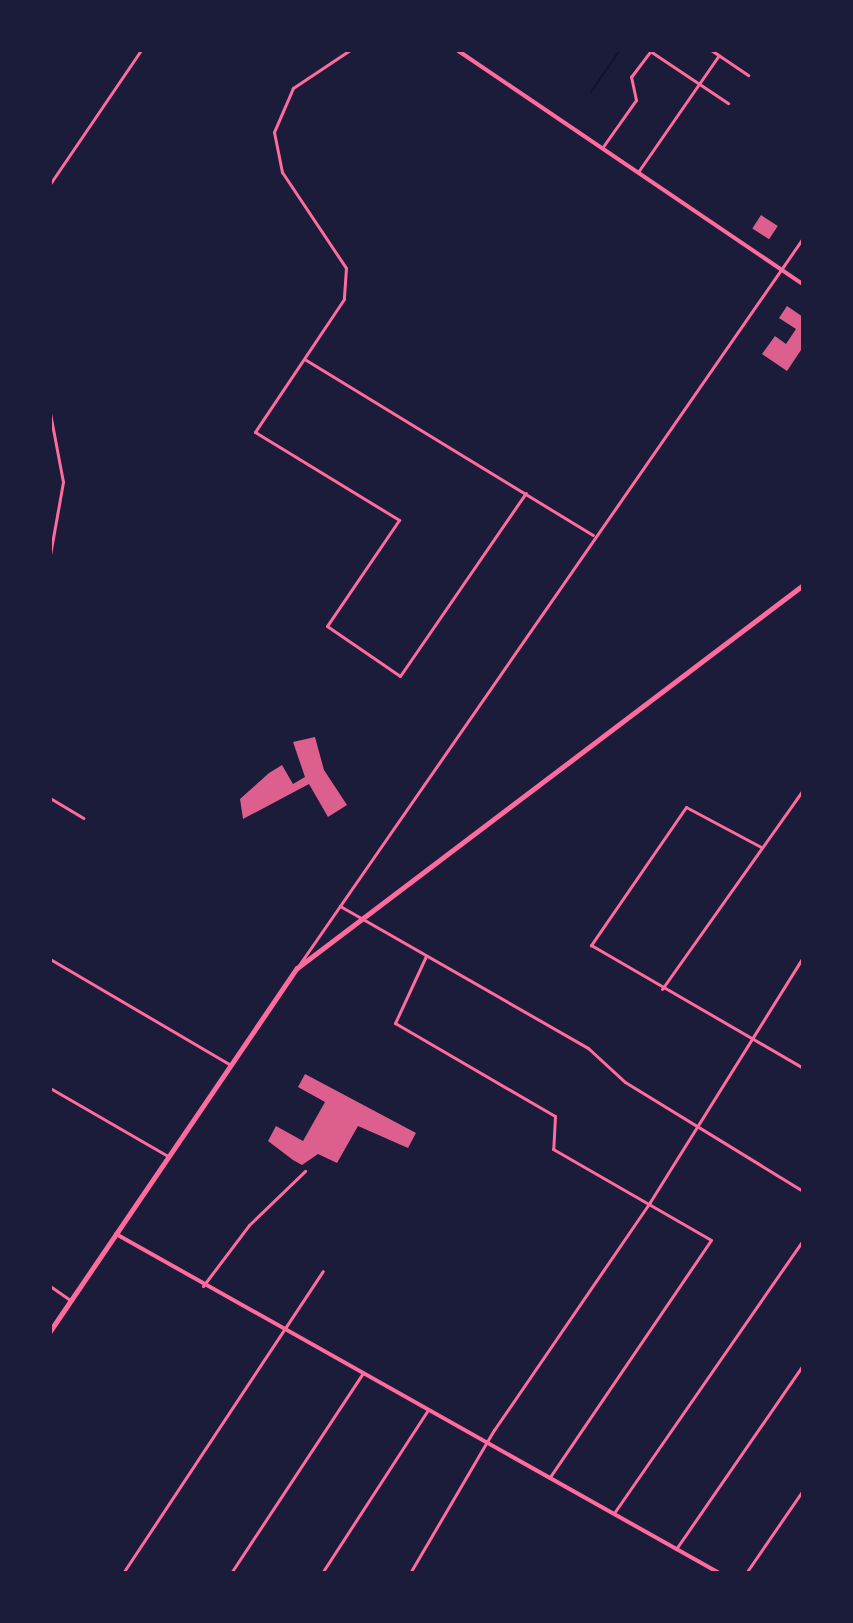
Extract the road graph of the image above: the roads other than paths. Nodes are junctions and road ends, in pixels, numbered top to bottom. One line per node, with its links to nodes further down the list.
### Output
1 (141, 50): 12 (street)
2 (350, 50): 16 (street)
3 (457, 50): 10 (street)
4 (650, 50): 8 (street); 10 (street)
5 (711, 50): 6 (street)
6 (719, 55): 7 (street); 8 (street)
7 (748, 75)
8 (699, 85): 9 (street); 11 (street)
9 (728, 103)
10 (602, 148): 11 (street)
11 (638, 172): 14 (street)
12 (50, 184)
13 (803, 238): 14 (street)
14 (781, 269): 15 (street); 20 (street)
15 (803, 284)
16 (306, 360): 19 (street); 19 (street)
17 (50, 413): 18 (street)
18 (51, 426): 21 (street)
19 (526, 493): 20 (street)
20 (593, 535): 27 (street)
21 (50, 555)
22 (803, 585): 28 (main road)
23 (803, 790): 26 (street)
24 (50, 798): 25 (street)
25 (83, 818)
26 (761, 847): 33 (street); 33 (street)
27 (340, 906): 28 (street); 32 (street)
28 (359, 919): 29 (street); 32 (main road)
29 (426, 956): 38 (street); 42 (street)
30 (803, 957): 34 (street)
31 (50, 959): 35 (street)
32 (297, 968): 35 (main road)
33 (662, 989): 34 (street)
34 (748, 1037): 36 (street); 38 (street)
35 (230, 1065): 39 (main road)
36 (803, 1068)
37 (50, 1088): 39 (street)
38 (696, 1122): 41 (street); 42 (street)
39 (168, 1156): 43 (main road)
40 (305, 1171): 47 (street)
41 (803, 1191)
42 (650, 1202): 54 (street); 55 (street)
43 (114, 1233): 47 (street); 48 (main road)
44 (803, 1240): 57 (street)
45 (323, 1271): 49 (street)
46 (50, 1286): 48 (street)
47 (203, 1286): 49 (street)
48 (70, 1300): 50 (main road)
49 (284, 1330): 52 (street); 59 (street)
50 (50, 1331)
51 (803, 1365): 58 (street)
52 (362, 1374): 53 (street); 60 (street)
53 (428, 1410): 54 (street); 61 (street)
54 (488, 1443): 55 (street); 62 (street)
55 (550, 1477): 57 (street)
56 (803, 1490): 64 (street)
57 (614, 1513): 58 (street)
58 (676, 1549): 63 (street)
59 (123, 1573)
60 (231, 1573)
61 (322, 1573)
62 (410, 1573)
63 (719, 1573)
64 (746, 1573)

